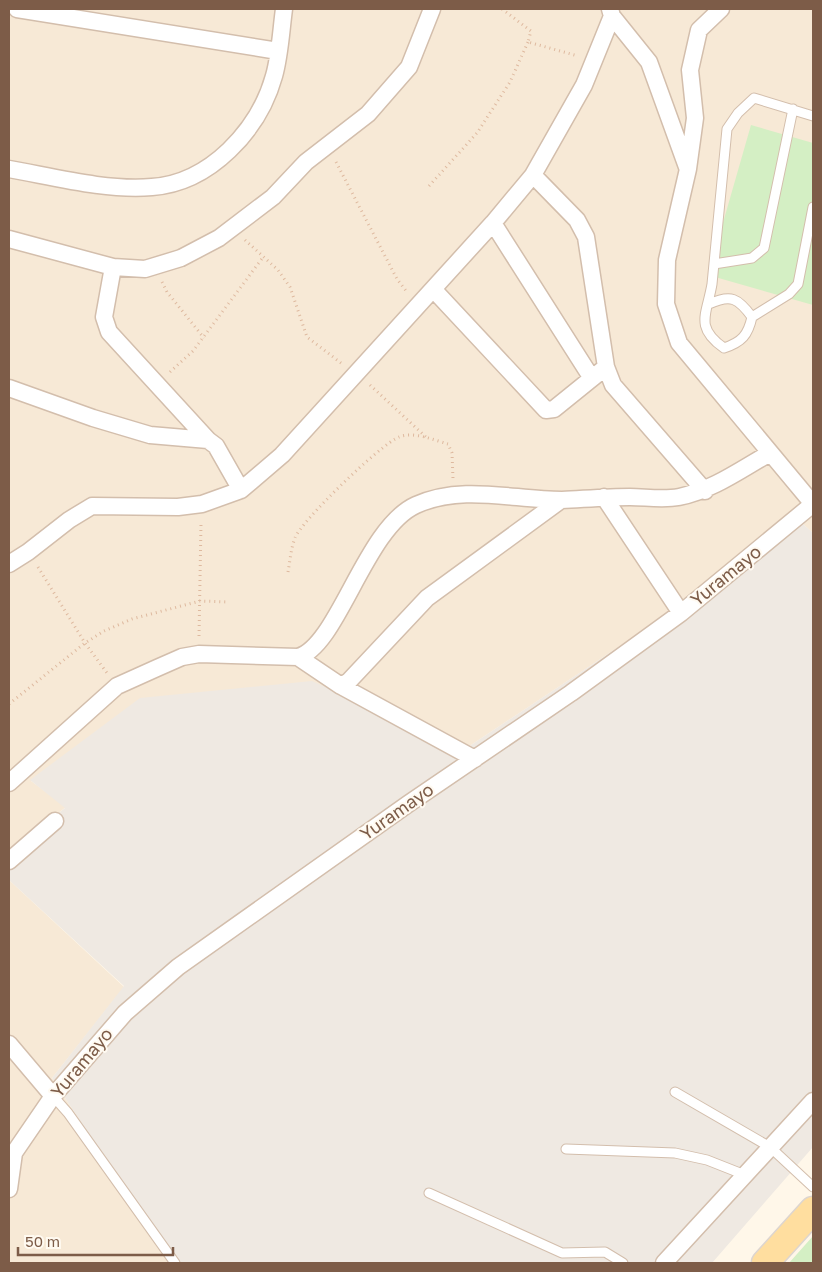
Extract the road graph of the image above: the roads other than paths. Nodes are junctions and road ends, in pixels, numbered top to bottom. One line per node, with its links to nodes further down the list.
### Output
1 (17, 9): 6 (street)
2 (284, 9): 6 (street)
3 (432, 9): 17 (street)
4 (721, 9): 10 (street)
5 (611, 12): 10 (street); 11 (street)
6 (278, 51): 9 (street)
7 (793, 110): 8 (lane); 16 (lane); 16 (lane)
8 (813, 116)
9 (9, 169)
10 (688, 170): 25 (street)
11 (533, 175): 13 (street); 21 (street)
12 (813, 207): 14 (lane)
13 (493, 222): 18 (street); 22 (street)
14 (812, 224): 20 (lane)
15 (9, 239): 17 (street)
16 (714, 264): 19 (lane)
17 (113, 267): 24 (street)
18 (433, 289): 22 (street); 26 (street)
19 (709, 304): 20 (lane); 20 (lane)
20 (752, 317)
21 (606, 366): 22 (street); 27 (street)
22 (591, 377)
23 (9, 388): 24 (street)
24 (208, 440): 26 (street)
25 (770, 453): 27 (street); 30 (street)
26 (242, 490): 31 (street)
27 (705, 491): 28 (street)
28 (604, 496): 29 (street); 32 (street)
29 (561, 500): 33 (street); 34 (street)
30 (813, 504): 32 (street, Yuramayo)
31 (9, 564)
32 (681, 613): 35 (street, Yuramayo)
33 (298, 658): 34 (street); 36 (street)
34 (341, 686): 35 (street)
35 (475, 759): 41 (street, Yuramayo)
36 (9, 782)
37 (55, 821): 38 (street)
38 (9, 861)
39 (9, 1044): 41 (street)
40 (675, 1092): 43 (lane)
41 (53, 1096): 45 (street, Yuramayo); 51 (lane)
42 (813, 1101): 43 (street)
43 (770, 1148): 46 (street); 47 (lane)
44 (566, 1149): 46 (lane)
45 (11, 1152): 48 (street)
46 (745, 1175): 53 (street)
47 (813, 1187)
48 (9, 1189)
49 (429, 1192): 52 (lane)
50 (813, 1210): 54 (main road)
51 (175, 1263)
52 (624, 1263)
53 (664, 1263)
54 (765, 1263)

